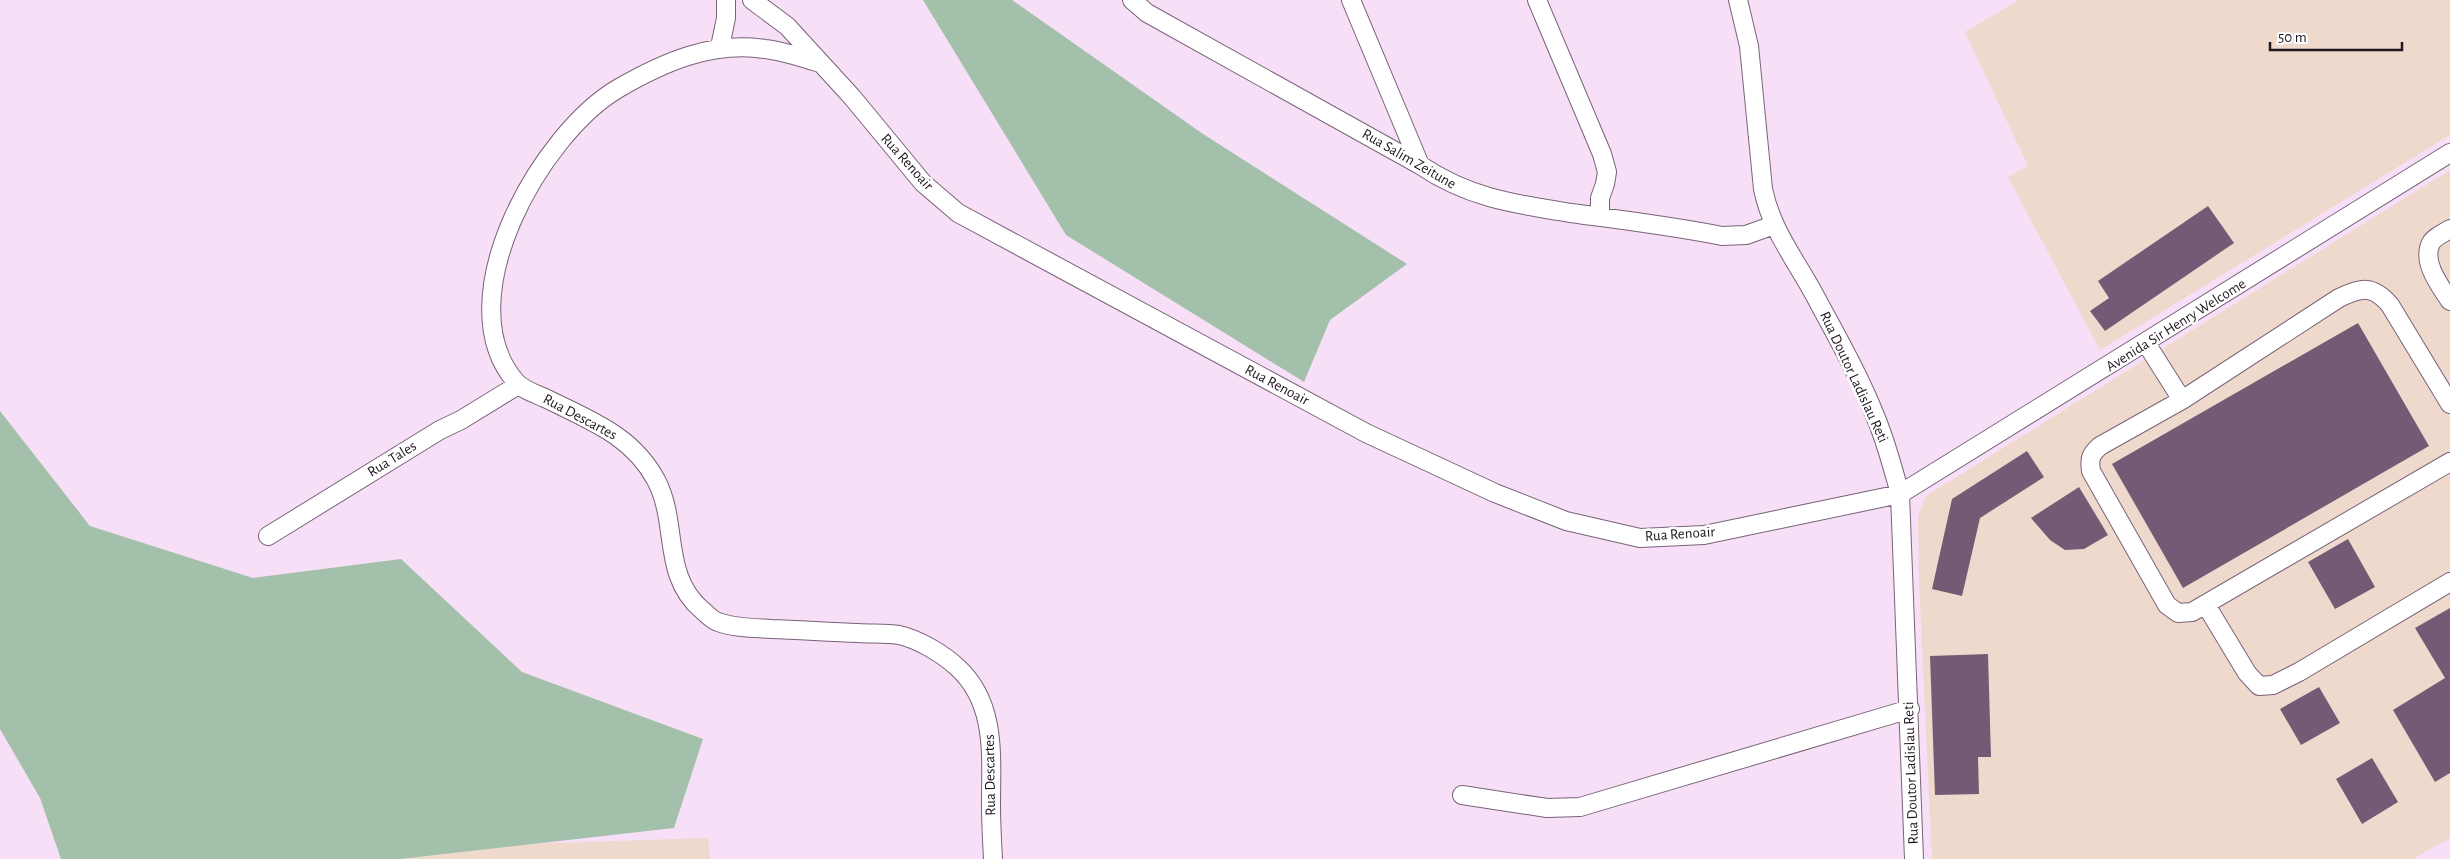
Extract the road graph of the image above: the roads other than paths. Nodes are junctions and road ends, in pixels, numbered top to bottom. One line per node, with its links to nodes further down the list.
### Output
1 (726, 0): 7 (street)
2 (752, 0): 8 (street, Rua Renoair)
3 (1132, 0): 10 (street, Rua Salim Zeitune)
4 (1351, 0): 10 (street)
5 (1537, 0): 11 (street)
6 (1738, 0): 12 (street, Rua Doutor Ladislau Reti)
7 (720, 47): 8 (street, Rua Descartes); 16 (street, Rua Descartes)
8 (818, 62): 20 (street, Rua Renoair)
9 (2450, 153): 15 (street, Avenida Sir Henry Welcome)
10 (1420, 165): 11 (street, Rua Salim Zeitune)
11 (1600, 217): 12 (street, Rua Salim Zeitune)
12 (1774, 225): 20 (street, Rua Doutor Ladislau Reti)
13 (2450, 229): 14 (street)
14 (2450, 302)
15 (2146, 343): 17 (street); 20 (street, Avenida Sir Henry Welcome)
16 (518, 384): 21 (street, Rua Tales); 26 (street, Rua Descartes)
17 (2182, 400): 18 (street); 23 (street)
18 (2450, 404)
19 (2450, 462): 23 (street)
20 (1900, 494): 24 (street, Rua Doutor Ladislau Reti)
21 (268, 536)
22 (2450, 582): 23 (street)
23 (2206, 604)
24 (1910, 709): 25 (street); 27 (street, Rua Doutor Ladislau Reti)
25 (1462, 795)
26 (993, 859)
27 (1914, 859)

